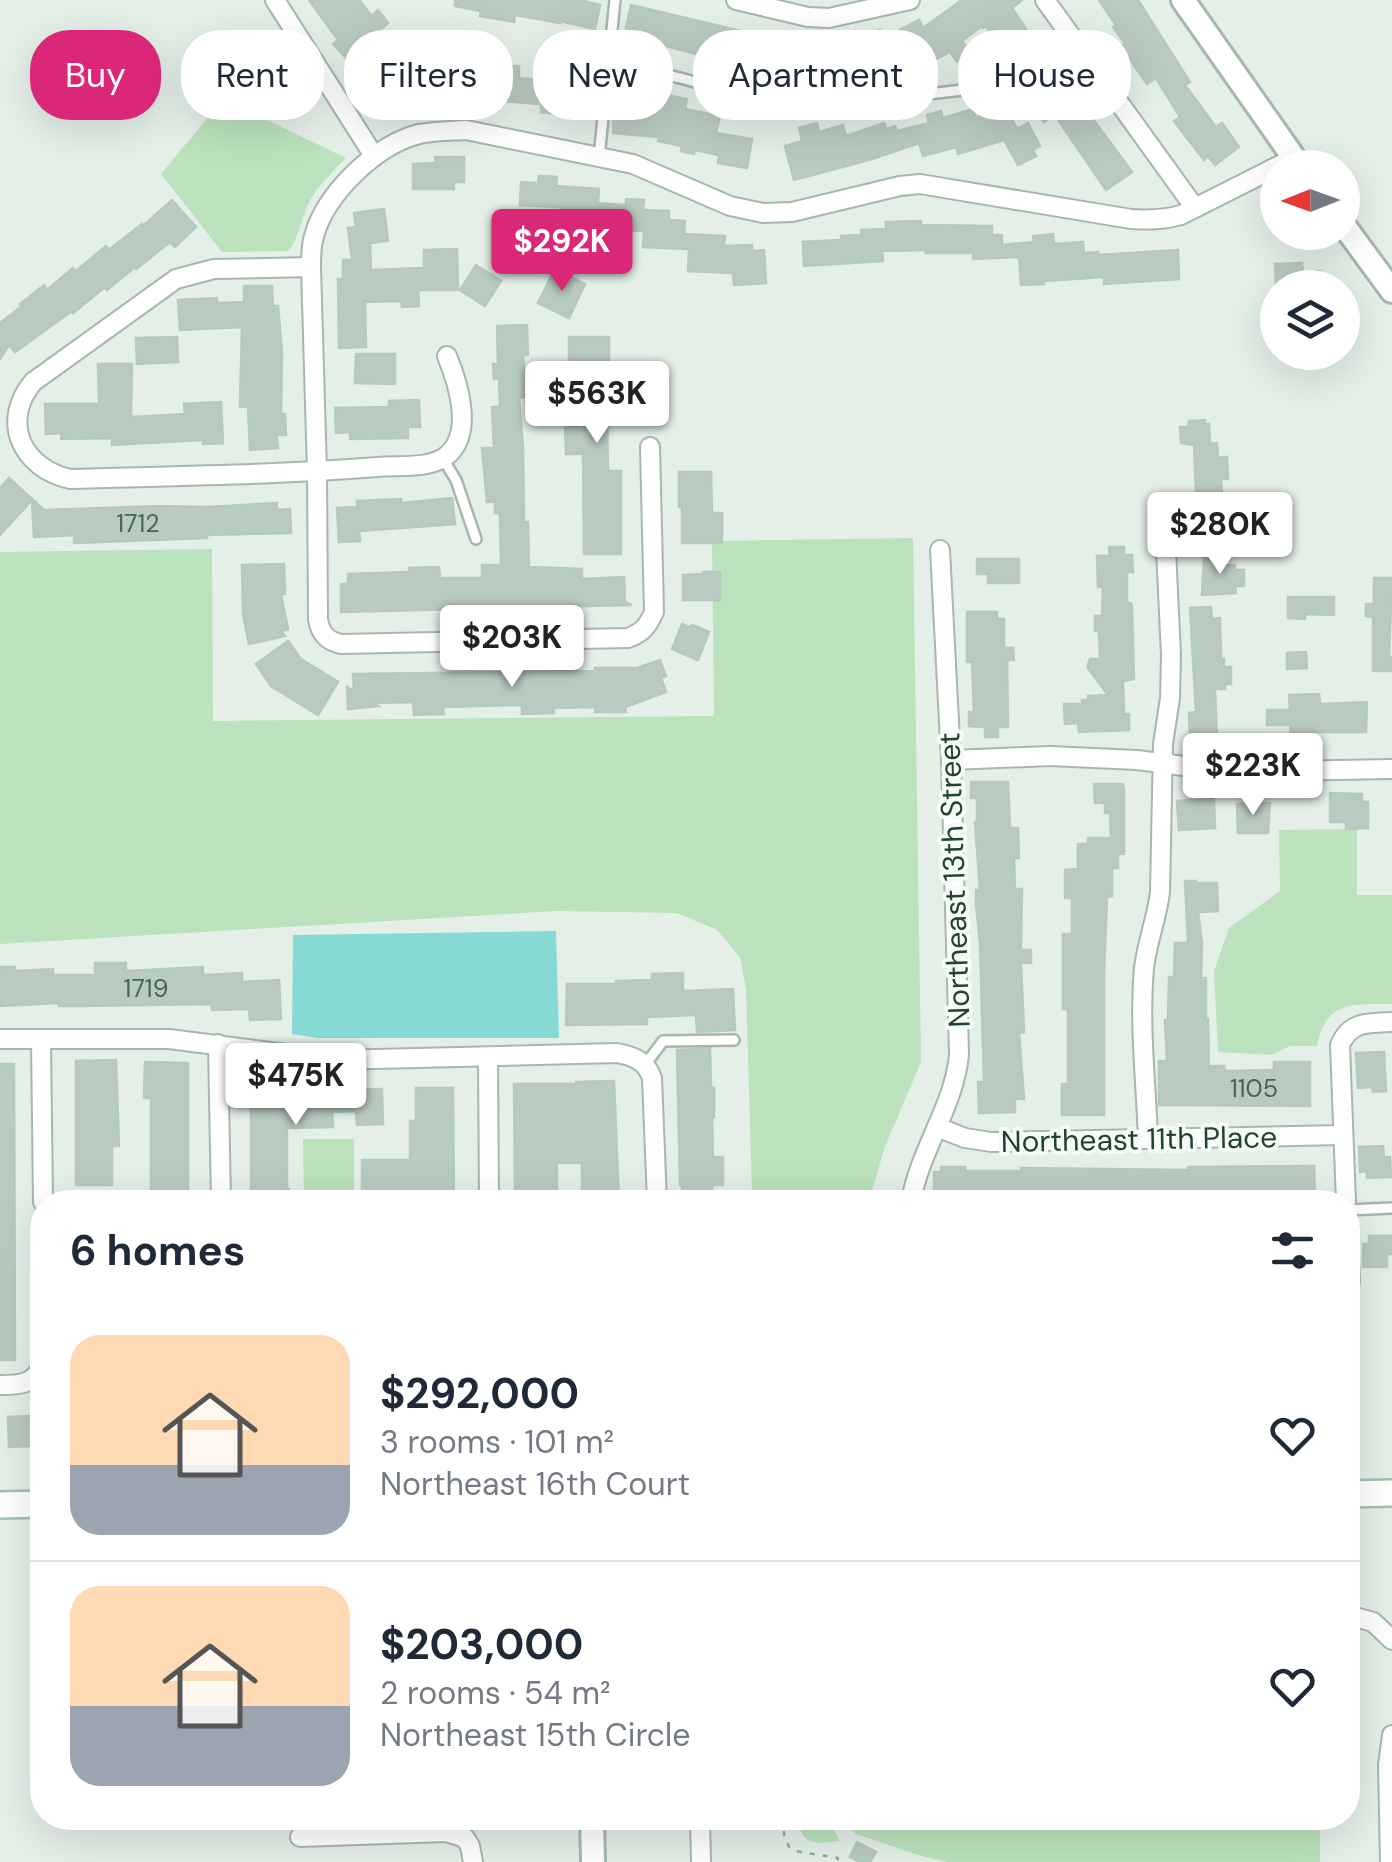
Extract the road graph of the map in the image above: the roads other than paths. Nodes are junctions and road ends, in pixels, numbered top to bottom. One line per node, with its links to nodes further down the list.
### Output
1 (275, 0): 14 (street)
2 (615, 0): 7 (lane)
3 (736, 0): 4 (street)
4 (910, 0)
5 (1045, 0): 8 (street)
6 (1182, 0): 13 (street)
7 (612, 30)
8 (1067, 30)
9 (673, 77): 10 (lane)
10 (958, 91)
11 (1131, 119): 17 (street)
12 (603, 120): 15 (lane)
13 (1289, 150)
14 (374, 156): 15 (street); 19 (street)
15 (600, 157): 17 (street)
16 (1260, 180): 17 (street)
17 (1195, 208)
18 (1360, 248): 20 (street)
19 (310, 267): 24 (street); 24 (street)
20 (1392, 291)
21 (446, 356): 23 (street)
22 (650, 446): 24 (street)
23 (443, 459): 24 (street); 25 (lane)
24 (317, 472)
25 (476, 538)
26 (940, 550): 28 (street, Northeast 13th Street)
27 (1166, 550): 29 (street)
28 (951, 760): 29 (street); 38 (street, Northeast 13th Street)
29 (1163, 764): 30 (street); 40 (street)
30 (1392, 769)
31 (1392, 1022): 39 (street)
32 (0, 1039): 33 (street)
33 (41, 1039): 35 (street); 41 (street)
34 (734, 1040): 37 (lane)
35 (218, 1044): 36 (street); 42 (street)
36 (488, 1058): 37 (street); 43 (street)
37 (645, 1065): 44 (street)
38 (937, 1126): 40 (street, Northeast 11th Place); 45 (street, Northeast 13th Street)
39 (1343, 1135): 40 (street, Northeast 11th Place); 46 (street)
40 (1148, 1139)
41 (43, 1190)
42 (221, 1190)
43 (489, 1190)
44 (657, 1190)
45 (914, 1190)
46 (1346, 1190)
47 (1360, 1207): 48 (lane)
48 (1392, 1208)
49 (30, 1380): 50 (street)
50 (0, 1385)
51 (1392, 1493): 52 (main road)
52 (1360, 1494)
53 (30, 1504): 54 (main road)
54 (0, 1505)
55 (1360, 1617): 56 (street)
56 (1387, 1634)
57 (1392, 1736): 61 (street)
58 (592, 1830): 63 (street)
59 (700, 1830): 64 (street)
60 (300, 1836): 62 (street)
61 (1391, 1856)
62 (474, 1862)
63 (593, 1862)
64 (701, 1862)

